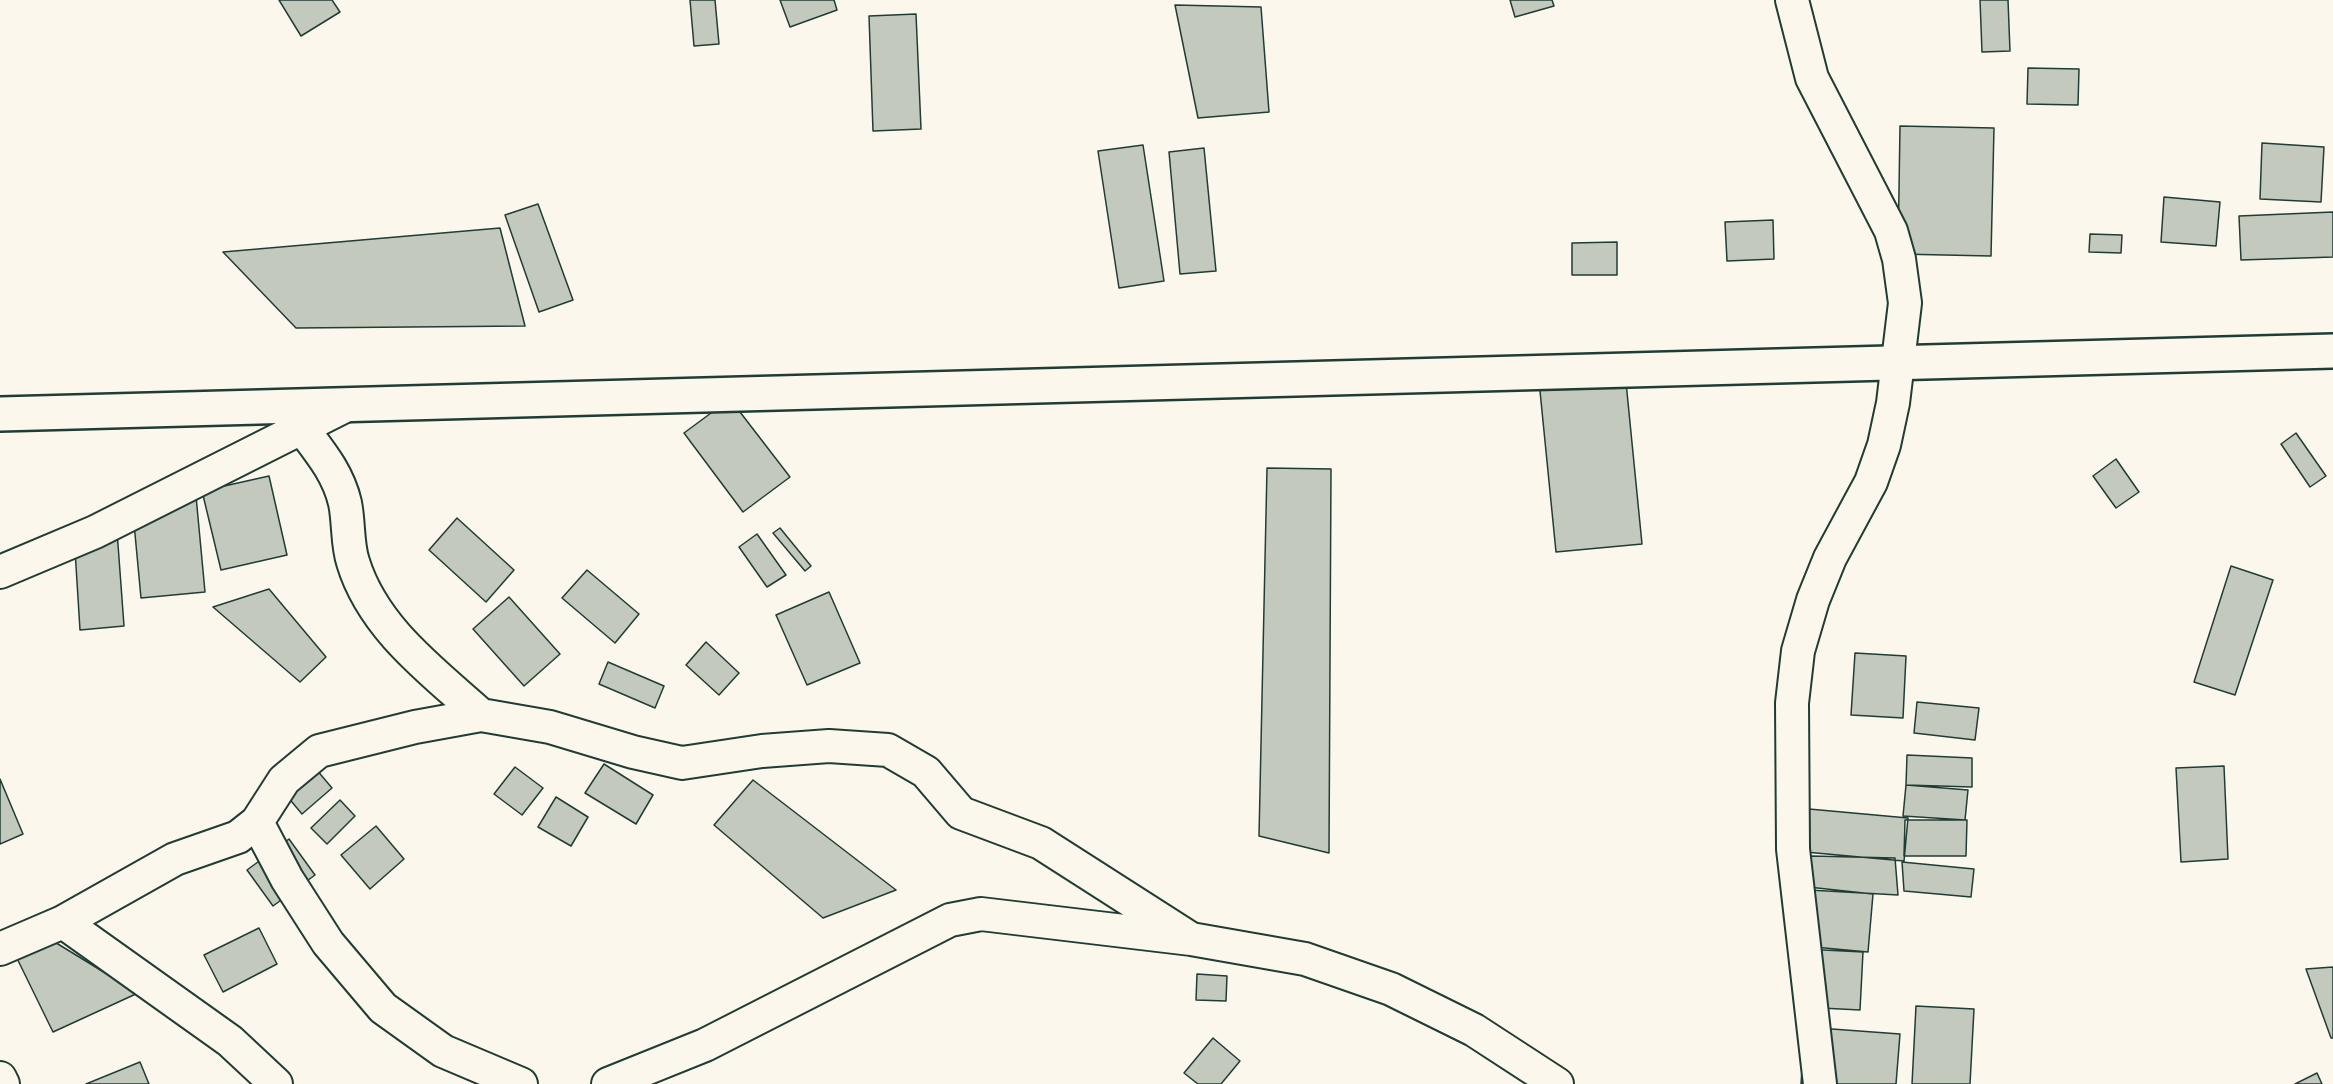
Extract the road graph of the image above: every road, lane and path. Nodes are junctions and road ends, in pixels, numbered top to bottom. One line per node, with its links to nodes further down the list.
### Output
1 (1792, 0): 3 (street)
2 (2333, 351): 3 (street)
3 (1900, 362): 4 (street); 19 (street)
4 (348, 405): 5 (street); 6 (street)
5 (0, 414)
6 (302, 428): 7 (street); 8 (street)
7 (0, 572)
8 (482, 715): 9 (street); 11 (street)
9 (257, 822): 10 (street); 16 (street)
10 (63, 922): 12 (street); 15 (street)
11 (1191, 939): 17 (street); 18 (street)
12 (0, 949)
13 (0, 1078): 14 (street)
14 (3, 1084)
15 (276, 1084)
16 (521, 1084)
17 (608, 1084)
18 (1557, 1084)
19 (1820, 1084)

